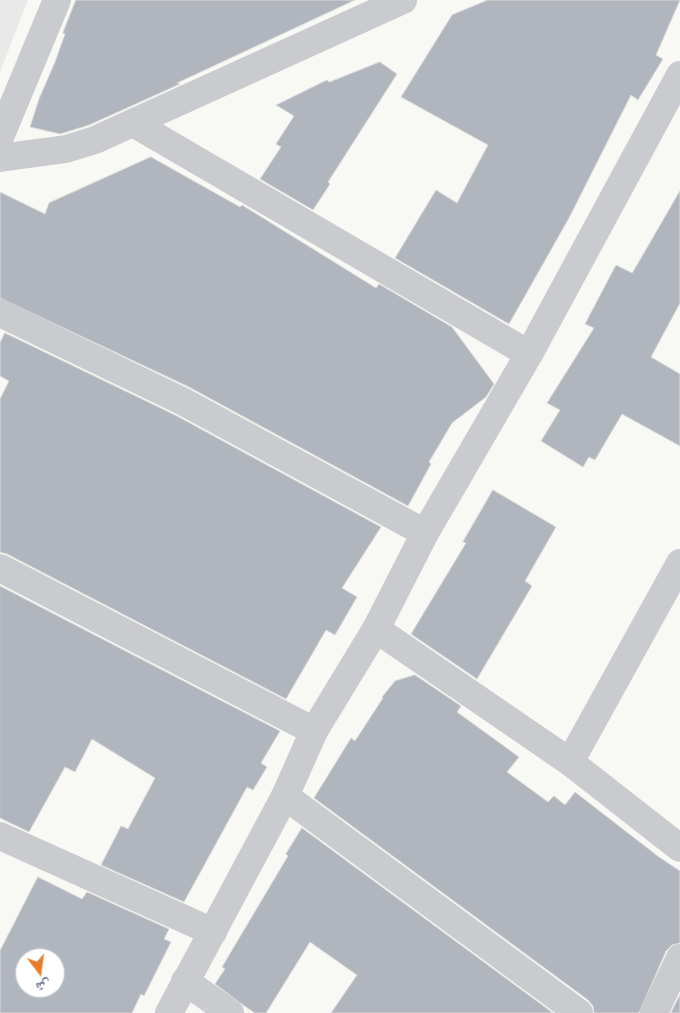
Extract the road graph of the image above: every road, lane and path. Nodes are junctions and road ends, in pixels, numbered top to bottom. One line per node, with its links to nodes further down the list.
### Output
1 (57, 0): 5 (street)
2 (403, 0): 4 (street)
3 (680, 75): 8 (street)
4 (134, 123): 6 (street); 8 (street)
5 (0, 137)
6 (0, 158)
7 (0, 313): 9 (street)
8 (530, 354): 9 (street)
9 (425, 533): 12 (street)
10 (680, 563): 14 (street)
11 (0, 568): 13 (street)
12 (376, 629): 13 (street); 14 (street)
13 (314, 730): 15 (street)
14 (570, 762): 17 (street)
15 (284, 796): 18 (street); 23 (street)
16 (0, 836): 18 (street)
17 (680, 848)
18 (213, 932): 20 (street)
19 (680, 958): 24 (street)
20 (184, 982): 21 (street); 22 (street)
21 (169, 1013)
22 (230, 1013)
23 (579, 1013)
24 (654, 1013)

